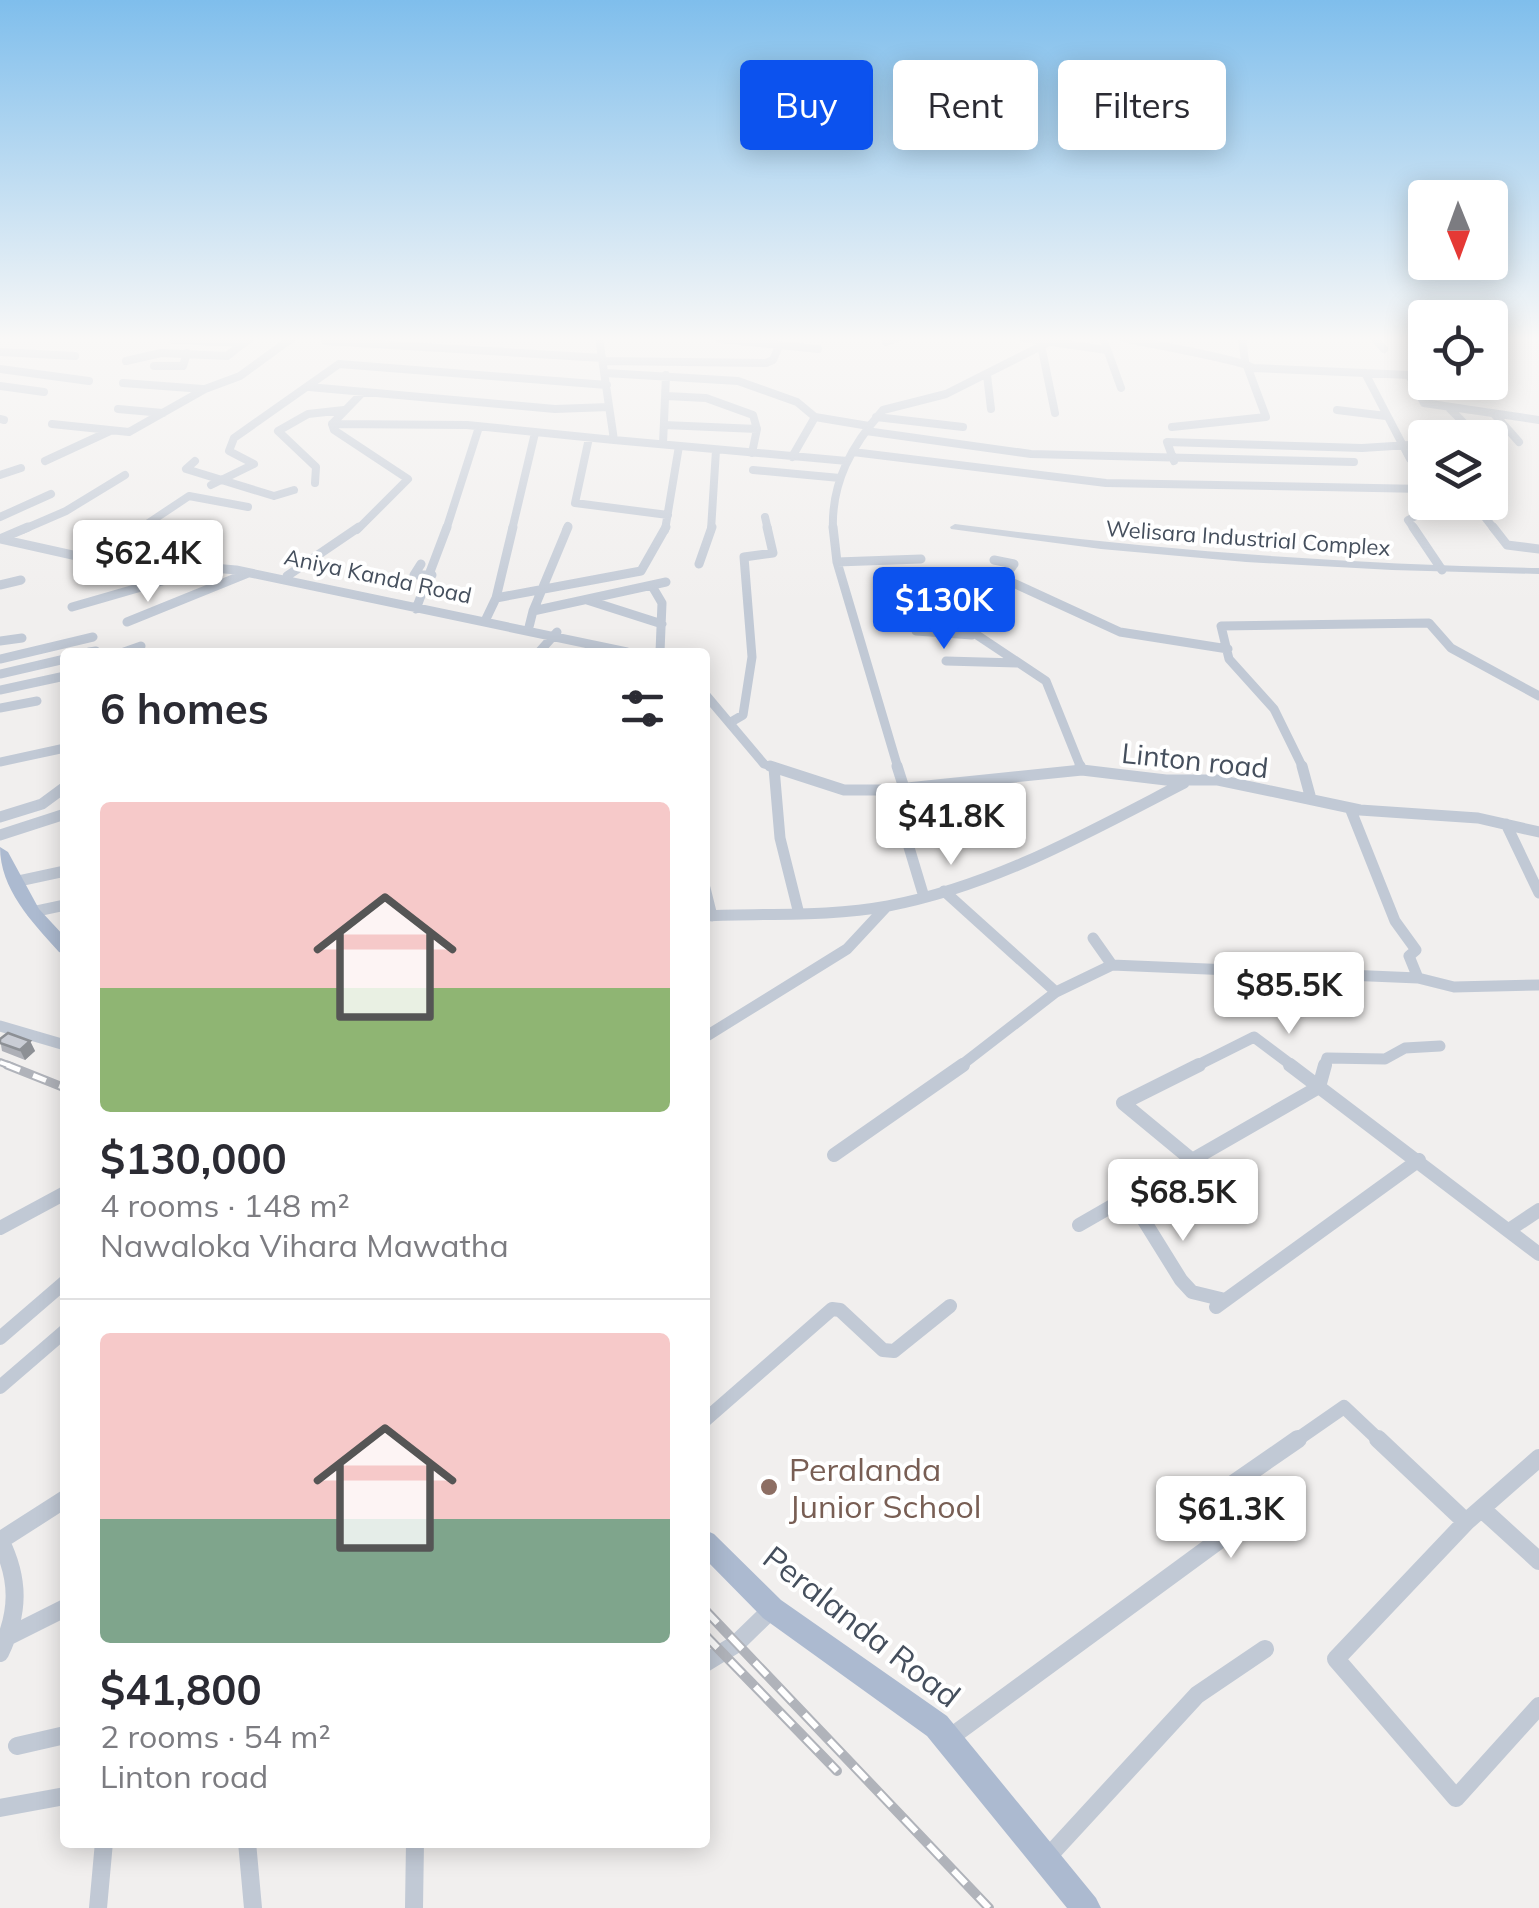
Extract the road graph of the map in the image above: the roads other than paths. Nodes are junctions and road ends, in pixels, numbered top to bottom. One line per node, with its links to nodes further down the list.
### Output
1 (78, 427): 16 (street)
2 (139, 427): 16 (street)
3 (247, 427): 40 (street)
4 (285, 427): 41 (street)
5 (336, 427): 68 (street)
6 (479, 427): 17 (street); 67 (street)
7 (612, 427): 19 (street)
8 (664, 427): 21 (street)
9 (727, 427): 14 (street)
10 (809, 427): 27 (street)
11 (863, 427): 15 (street)
12 (1392, 427): 22 (street)
13 (1505, 427): 20 (street)
14 (757, 428): 26 (street)
15 (868, 428): 28 (street); 32 (street)
16 (111, 431): 30 (street)
17 (536, 432): 18 (street); 74 (street)
18 (588, 438): 19 (street); 48 (street)
19 (614, 440): 21 (street)
20 (1519, 442)
21 (664, 444): 24 (street)
22 (1402, 445): 23 (street); 29 (street); 32 (street)
23 (1408, 445)
24 (679, 446): 25 (street); 48 (street)
25 (716, 450): 26 (street); 62 (street)
26 (752, 453): 27 (street)
27 (792, 456): 28 (street)
28 (850, 456): 39 (street); 42 (street)
29 (1408, 456)
30 (45, 461)
31 (196, 461): 40 (street)
32 (1174, 461): 33 (street)
33 (1312, 462): 34 (street); 42 (street)
34 (1354, 462)
35 (22, 468): 37 (street)
36 (752, 470): 39 (street)
37 (0, 474)
38 (125, 474): 55 (street)
39 (840, 478): 60 (street)
40 (222, 479): 43 (street); 45 (street)
41 (315, 483)
42 (1330, 485): 44 (street)
43 (211, 486)
44 (1408, 488)
45 (294, 490)
46 (51, 494): 49 (street)
47 (248, 507): 57 (street)
48 (668, 515): 73 (street)
49 (0, 517)
50 (765, 517): 109 (street)
51 (1408, 520): 64 (street)
52 (1487, 520): 56 (street)
53 (568, 526): 73 (street)
54 (955, 527): 64 (street, Welisara Industrial Complex)
55 (0, 539): 57 (street, Aniya Kanda Road)
56 (1539, 549)
57 (109, 556): 63 (street, Aniya Kanda Road)
58 (920, 559): 60 (street)
59 (994, 560): 97 (street)
60 (837, 562): 115 (street)
61 (421, 564): 67 (street)
62 (699, 564)
63 (214, 566): 65 (street, Aniya Kanda Road); 77 (street)
64 (1442, 570): 66 (street, Welisara Industrial Complex)
65 (252, 571): 68 (street, Aniya Kanda Road); 81 (street)
66 (1539, 571)
67 (432, 575): 78 (street)
68 (288, 576): 78 (street, Aniya Kanda Road)
69 (22, 580): 71 (street)
70 (666, 582): 72 (street)
71 (0, 585)
72 (652, 586): 75 (street); 82 (street)
73 (538, 590): 74 (street); 79 (street)
74 (496, 598): 80 (street)
75 (587, 600): 79 (street); 82 (street)
76 (929, 603): 86 (street)
77 (72, 607)
78 (416, 609): 80 (street, Aniya Kanda Road)
79 (533, 611): 83 (street)
80 (486, 619): 83 (street, Aniya Kanda Road)
81 (126, 622)
82 (662, 624): 96 (street)
83 (528, 626): 84 (street, Aniya Kanda Road)
84 (557, 632): 90 (street, Aniya Kanda Road); 93 (street)
85 (916, 632): 86 (street)
86 (974, 635): 101 (street)
87 (94, 637): 98 (street)
88 (22, 638): 89 (street)
89 (0, 641)
90 (590, 641): 94 (street); 95 (street, Aniya Kanda Road)
91 (141, 646): 92 (street)
92 (135, 648)
93 (543, 648)
94 (584, 648)
95 (614, 648)
96 (660, 648)
97 (1228, 650): 105 (street); 117 (street)
98 (0, 659)
99 (60, 661): 102 (street)
100 (946, 661): 101 (street)
101 (1017, 663): 113 (street)
102 (0, 674)
103 (60, 677): 104 (street)
104 (0, 690)
105 (1539, 696)
106 (710, 699): 109 (street)
107 (37, 701): 108 (street)
108 (0, 708)
109 (731, 722): 112 (street)
110 (60, 749): 111 (street)
111 (0, 762)
112 (774, 768): 115 (street); 134 (street)
113 (1082, 770): 114 (street, Linton road); 115 (street, Linton road)
114 (1188, 780): 117 (street, Linton road); 128 (street)
115 (904, 788)
116 (60, 790): 120 (street)
117 (1311, 798): 118 (street, Linton road)
118 (1350, 808): 121 (street, Linton road); 139 (street)
119 (60, 816): 123 (street)
120 (0, 817)
121 (1506, 824): 122 (street, Linton road); 129 (street)
122 (1539, 832)
123 (0, 835)
124 (908, 844): 130 (street)
125 (0, 852): 127 (main road)
126 (60, 872): 127 (street)
127 (14, 882): 133 (main road)
128 (944, 891): 130 (street); 141 (street)
129 (1539, 893)
130 (924, 896): 132 (street)
131 (60, 906): 133 (street)
132 (887, 906): 134 (street); 143 (street)
133 (32, 912): 137 (main road)
134 (799, 914): 135 (street)
135 (710, 916)
136 (1094, 938): 138 (street)
137 (60, 940)
138 (1112, 965): 139 (street); 141 (street)
139 (1418, 978): 140 (street)
140 (1539, 986)
141 (1056, 992): 147 (street)
142 (0, 1026): 144 (street)
143 (710, 1033)
144 (60, 1043)
145 (1440, 1046): 146 (street)
146 (1319, 1086): 148 (street); 148 (street); 149 (street)
147 (834, 1155)
148 (1192, 1160): 150 (street)
149 (1419, 1160): 150 (street); 155 (street)
150 (1142, 1189): 153 (street)
151 (60, 1197): 154 (street)
152 (1539, 1210): 155 (street)
153 (1079, 1225)
154 (0, 1228)
155 (1509, 1230): 156 (street)
156 (1539, 1254)
157 (60, 1286): 160 (street)
158 (950, 1306): 162 (street)
159 (60, 1335): 161 (street)
160 (0, 1338)
161 (0, 1388)
162 (710, 1416)
163 (1539, 1458): 165 (street)
164 (60, 1502): 167 (street)
165 (1483, 1510): 166 (street); 169 (street)
166 (1466, 1522): 176 (street); 178 (street)
167 (0, 1540): 172 (street)
168 (710, 1547): 170 (main road, Peralanda Road)
169 (1539, 1561)
170 (772, 1609): 175 (street); 178 (main road, Peralanda Road)
171 (60, 1610): 172 (street)
172 (9, 1636): 174 (street)
173 (1266, 1648): 185 (street)
174 (0, 1653)
175 (710, 1660)
176 (1539, 1706)
177 (60, 1736): 179 (street)
178 (948, 1739): 185 (main road, Peralanda Road)
179 (16, 1746)
180 (60, 1797): 181 (street)
181 (0, 1808)
182 (103, 1848): 186 (street)
183 (248, 1848): 187 (street)
184 (415, 1848): 188 (street)
185 (1045, 1861): 189 (main road, Peralanda Road)
186 (98, 1908)
187 (253, 1908)
188 (414, 1908)
189 (1086, 1908)

